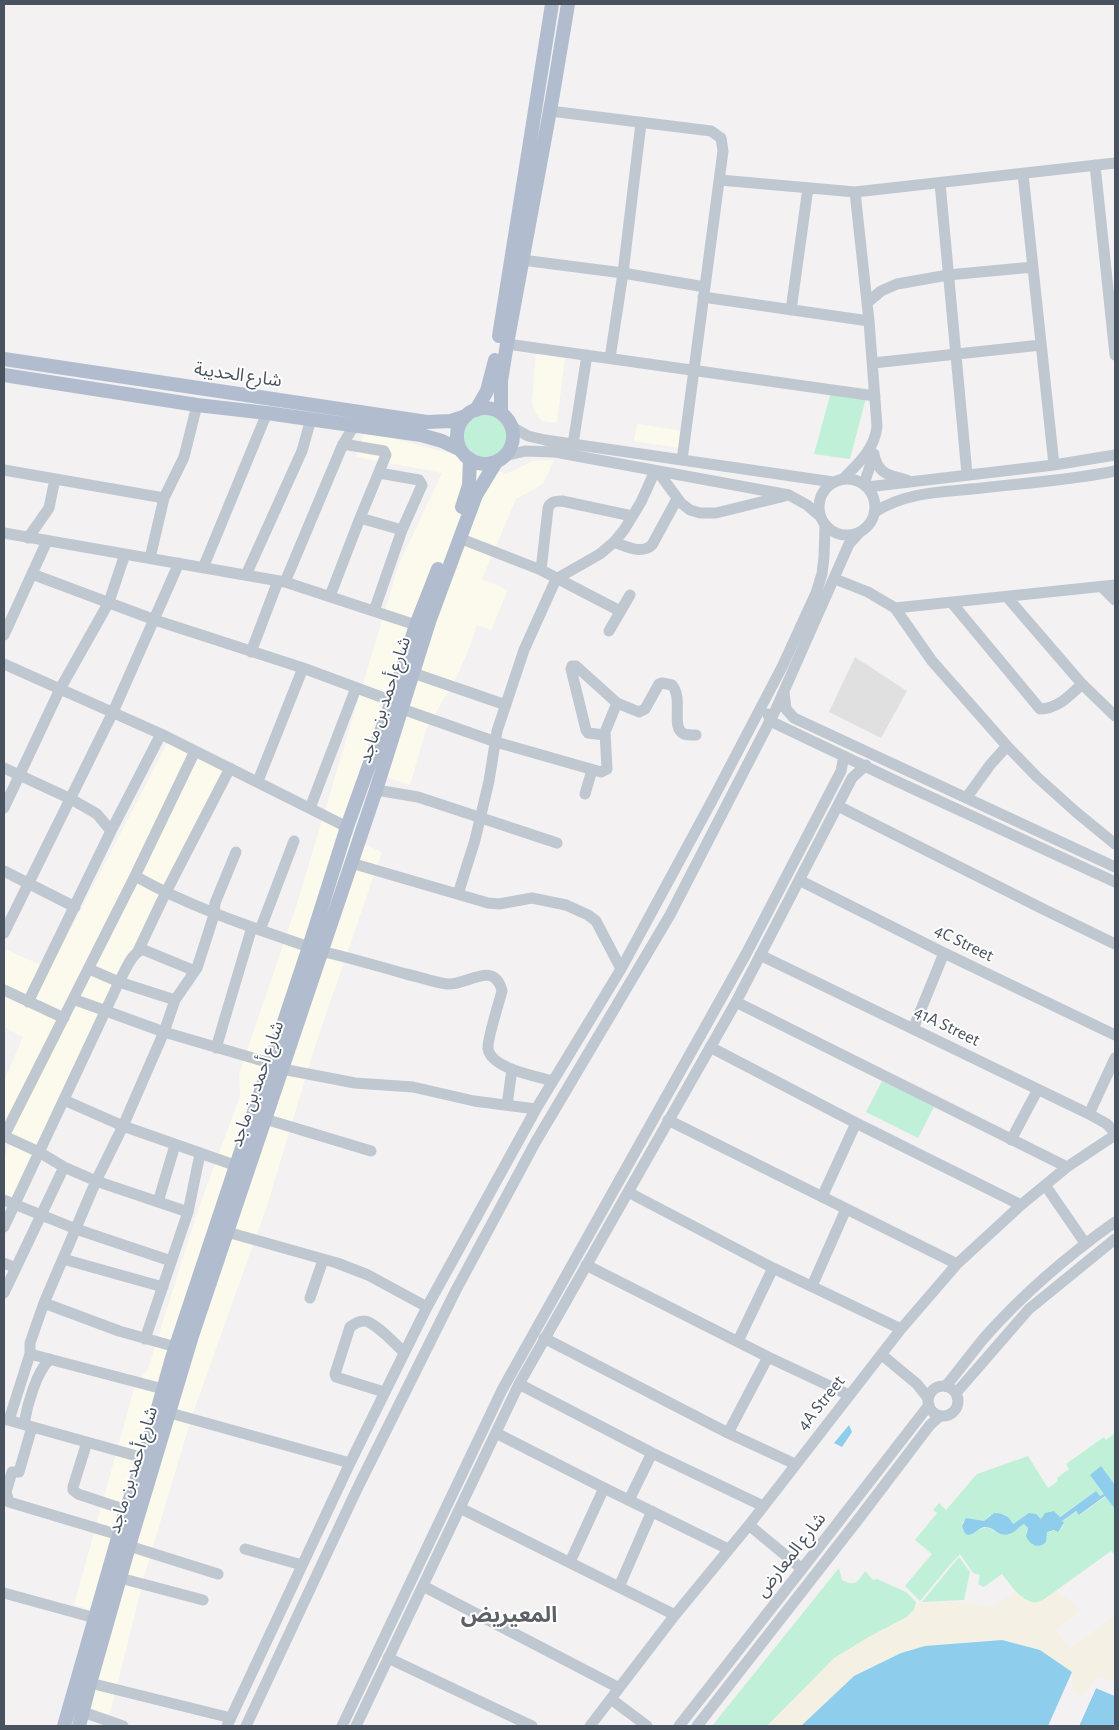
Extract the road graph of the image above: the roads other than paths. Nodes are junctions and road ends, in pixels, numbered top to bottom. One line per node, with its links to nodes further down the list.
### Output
1 (552, 4): 34 (main road)
2 (568, 4): 3 (main road)
3 (550, 111): 4 (street); 12 (main road)
4 (641, 123): 8 (street); 14 (street)
5 (1115, 163): 6 (street)
6 (1095, 165): 7 (street); 20 (street)
7 (1023, 174): 9 (street); 13 (street)
8 (720, 180): 10 (street); 16 (street)
9 (940, 183): 11 (street); 15 (street)
10 (808, 188): 11 (street); 18 (street)
11 (855, 192): 17 (street)
12 (522, 260): 14 (street); 21 (main road)
13 (1033, 267): 15 (street); 22 (street)
14 (623, 274): 16 (street); 26 (street)
15 (948, 275): 17 (street); 23 (street)
16 (704, 292): 18 (street); 29 (street)
17 (867, 304): 19 (street)
18 (790, 310): 19 (street)
19 (869, 321): 28 (street)
20 (1114, 324): 25 (street)
21 (507, 344): 24 (street); 35 (main road)
22 (1041, 345): 23 (street); 47 (street)
23 (956, 354): 28 (street); 52 (street)
24 (587, 355): 26 (street); 41 (street)
25 (1115, 355)
26 (610, 358): 29 (street)
27 (4, 359): 34 (main road, شارع الحديبة)
28 (873, 363): 31 (street)
29 (694, 371): 31 (street); 46 (street)
30 (4, 375): 32 (main road, شارع الحديبة)
31 (875, 396): 39 (street)
32 (197, 405): 33 (main road, شارع الحديبة); 58 (street)
33 (267, 413): 36 (main road, شارع الحديبة); 74 (street)
34 (471, 413): 35 (main road); 42 (main road)
35 (501, 413): 38 (main road)
36 (311, 420): 37 (main road, شارع الحديبة); 77 (street)
37 (354, 426): 40 (street); 42 (main road, شارع الحديبة)
38 (512, 427): 41 (street); 45 (main road)
39 (874, 442): 43 (street); 54 (street)
40 (343, 444): 51 (street); 80 (street)
41 (573, 444): 46 (street)
42 (465, 455): 45 (main road); 93 (main road, شارع أحمد بن ماجد)
43 (874, 455): 55 (street); 56 (street)
44 (1115, 455): 47 (street)
45 (500, 459): 49 (street); 68 (main road, شارع أحمد بن ماجد)
46 (682, 460): 54 (street)
47 (1054, 465): 52 (street)
48 (4, 470): 53 (street)
49 (656, 471): 57 (street); 59 (street); 61 (street)
50 (1115, 471): 60 (street)
51 (378, 473): 62 (street); 64 (street)
52 (967, 474): 55 (street)
53 (56, 479): 58 (street); 67 (street)
54 (838, 481): 56 (street); 63 (street)
55 (911, 481): 56 (street)
56 (866, 486): 60 (street)
57 (789, 495): 59 (street); 63 (street)
58 (164, 498): 72 (street)
59 (677, 499): 70 (street)
60 (875, 512): 65 (street)
61 (632, 516): 70 (street); 75 (street)
62 (360, 518): 64 (street); 84 (street)
63 (823, 521): 65 (street); 98 (street)
64 (402, 530): 90 (street)
65 (859, 533): 79 (street)
66 (4, 534): 67 (street)
67 (28, 538): 69 (street)
68 (459, 538): 75 (street); 100 (main road, شارع أحمد بن ماجد)
69 (47, 540): 71 (street); 76 (street)
70 (614, 542): 78 (street)
71 (126, 554): 72 (street); 87 (street)
72 (150, 558): 73 (street)
73 (179, 563): 74 (street); 92 (street)
74 (203, 568): 77 (street)
75 (541, 570): 78 (street)
76 (32, 574): 87 (street); 95 (street)
77 (246, 575): 80 (street)
78 (556, 579): 91 (street); 107 (street)
79 (834, 580): 89 (street); 104 (street)
80 (282, 582): 84 (street); 96 (street)
81 (1115, 585): 82 (street)
82 (1102, 587): 85 (street); 86 (street)
83 (630, 595): 91 (street)
84 (330, 596): 90 (street)
85 (1007, 597): 88 (street); 101 (street)
86 (1115, 600)
87 (109, 602): 92 (street); 103 (street)
88 (952, 603): 89 (street); 101 (street)
89 (895, 608): 117 (street)
90 (374, 611): 93 (street)
91 (620, 611): 94 (street)
92 (155, 620): 96 (street); 108 (street)
93 (416, 625): 106 (main road, شارع أحمد بن ماجد)
94 (609, 631)
95 (4, 635)
96 (251, 652): 99 (street)
97 (4, 664): 103 (street)
98 (782, 667): 110 (street); 161 (street)
99 (302, 668): 102 (street); 126 (street)
100 (413, 673): 106 (main road, شارع أحمد بن ماجد); 107 (street)
101 (1082, 684): 109 (street)
102 (356, 688): 106 (street); 134 (street)
103 (60, 689): 108 (street); 124 (street)
104 (784, 691): 110 (street); 116 (street)
105 (617, 703): 112 (street); 112 (street); 113 (street)
106 (397, 705): 115 (street); 127 (main road, شارع أحمد بن ماجد); 136 (main road, شارع أحمد بن ماجد)
107 (506, 705): 115 (street)
108 (113, 712): 111 (street); 131 (street)
109 (1115, 716)
110 (770, 721): 114 (street); 293 (street)
111 (161, 734): 118 (street); 137 (street)
112 (605, 735): 123 (street)
113 (696, 735)
114 (808, 738): 116 (street); 119 (street)
115 (496, 742): 123 (street); 135 (street)
116 (850, 744): 130 (street)
117 (1007, 746): 130 (street); 141 (street)
118 (195, 751): 122 (street); 146 (street)
119 (844, 756): 120 (street); 128 (street)
120 (866, 765): 125 (street); 132 (street)
121 (4, 768): 124 (street)
122 (230, 768): 126 (street); 150 (street)
123 (592, 770): 129 (street)
124 (19, 775): 131 (street); 133 (street)
125 (894, 780): 130 (street); 148 (street)
126 (258, 781): 134 (street)
127 (376, 790): 135 (street); 143 (main road, شارع أحمد بن ماجد)
128 (830, 791): 138 (street); 294 (street)
129 (585, 794)
130 (970, 798): 144 (street)
131 (71, 799): 137 (street); 149 (street)
132 (838, 806): 138 (street); 156 (street)
133 (4, 808)
134 (310, 808): 136 (street)
135 (480, 819): 140 (street); 151 (street)
136 (347, 827): 157 (main road, شارع أحمد بن ماجد)
137 (111, 832): 152 (street)
138 (824, 832): 147 (street)
139 (294, 841): 154 (street)
140 (557, 844)
141 (1115, 844)
142 (236, 852): 153 (street)
143 (351, 863): 151 (street); 157 (main road, شارع أحمد بن ماجد)
144 (1115, 867)
145 (4, 871): 149 (street)
146 (134, 876): 150 (street); 162 (street)
147 (799, 880): 159 (street, 4C Street); 160 (street)
148 (1115, 882)
149 (29, 884): 152 (street); 155 (street)
150 (165, 894): 153 (street); 158 (street)
151 (458, 894): 161 (street)
152 (75, 907): 168 (street)
153 (214, 915): 154 (street); 163 (street)
154 (256, 929): 157 (street); 176 (street)
155 (4, 933)
156 (1115, 944)
157 (315, 949): 178 (main road, شارع أحمد بن ماجد); 179 (street)
158 (138, 951): 163 (street); 164 (street)
159 (944, 953): 172 (street); 174 (street, 4C Street)
160 (760, 955): 169 (street); 172 (street, 41A Street)
161 (621, 968): 180 (street)
162 (88, 969): 164 (street); 166 (street)
163 (194, 971): 167 (street)
164 (119, 982): 167 (street); 170 (street)
165 (4, 990): 168 (street)
166 (73, 1000): 170 (street); 171 (street)
167 (175, 1000): 173 (street)
168 (28, 1002): 171 (street)
169 (736, 1002): 175 (street); 192 (street)
170 (106, 1013): 173 (street); 182 (street)
171 (64, 1018): 191 (street)
172 (913, 1029): 181 (street, 41A Street)
173 (164, 1032): 176 (street); 189 (street)
174 (1115, 1035)
175 (710, 1047): 187 (street); 188 (street)
176 (216, 1048): 178 (street)
177 (1115, 1058): 185 (street)
178 (276, 1066): 183 (street); 186 (main road, شارع أحمد بن ماجد); 197 (main road, شارع أحمد بن ماجد)
179 (512, 1069): 180 (street); 183 (street)
180 (553, 1081): 184 (street)
181 (1038, 1089): 185 (street, 41A Street); 192 (street)
182 (64, 1100): 189 (street); 195 (street)
183 (507, 1105): 184 (street)
184 (536, 1109): 229 (street)
185 (1090, 1114): 190 (street, 41A Street)
186 (265, 1119): 194 (street); 213 (main road, شارع أحمد بن ماجد)
187 (668, 1120): 202 (street); 203 (street)
188 (856, 1123): 203 (street); 206 (street)
189 (123, 1126): 193 (street); 200 (street)
190 (1115, 1134): 199 (street, 4A Street)
191 (4, 1136): 195 (street)
192 (1011, 1140): 199 (street)
193 (175, 1145): 196 (street); 205 (street)
194 (371, 1151)
195 (39, 1152): 198 (street); 204 (street)
196 (200, 1154): 197 (street); 208 (street)
197 (237, 1166): 234 (main road, شارع أحمد بن ماجد)
198 (64, 1167): 200 (street); 209 (street)
199 (1067, 1167): 201 (street, 4A Street)
200 (96, 1181): 205 (street); 212 (street)
201 (1044, 1186): 206 (street, 4A Street); 215 (street)
202 (628, 1192): 221 (street); 223 (street)
203 (822, 1198): 207 (street)
204 (9, 1202): 209 (street); 211 (street)
205 (158, 1202): 208 (street)
206 (1020, 1204): 220 (street, 4A Street)
207 (846, 1209): 220 (street); 225 (street)
208 (188, 1212): 218 (street)
209 (42, 1216): 212 (street); 222 (street)
210 (1115, 1222): 215 (street)
211 (4, 1227)
212 (76, 1229): 216 (street); 218 (street)
213 (227, 1232): 217 (street); 248 (main road, شارع أحمد بن ماجد)
214 (1115, 1238): 245 (street)
215 (1085, 1243): 242 (street)
216 (63, 1259): 224 (street); 228 (street)
217 (323, 1260): 227 (street); 229 (street)
218 (171, 1262): 224 (street)
219 (4, 1263): 222 (street)
220 (958, 1264): 230 (street, 4A Street)
221 (586, 1265): 231 (street); 233 (street)
222 (16, 1268): 226 (street)
223 (773, 1268): 225 (street); 233 (street)
224 (163, 1286): 232 (street)
225 (812, 1286): 230 (street)
226 (4, 1293)
227 (310, 1298)
228 (44, 1303): 232 (street); 236 (street)
229 (427, 1307): 235 (street)
230 (901, 1329): 237 (street, 4A Street)
231 (544, 1338): 240 (street); 253 (street)
232 (145, 1339): 234 (street)
233 (738, 1341): 238 (street)
234 (176, 1347): 243 (main road, شارع أحمد بن ماجد)
235 (404, 1352): 244 (street); 244 (street)
236 (30, 1354): 239 (street); 250 (street)
237 (882, 1356): 241 (street); 246 (street, 4A Street)
238 (768, 1357): 246 (street); 253 (street)
239 (50, 1359): 243 (street); 251 (street)
240 (519, 1384): 252 (street); 255 (street)
241 (917, 1384): 242 (street); 247 (street)
242 (942, 1386): 245 (street); 247 (street)
243 (163, 1389): 256 (main road, شارع أحمد بن ماجد)
244 (384, 1392): 257 (street)
245 (956, 1393): 249 (street)
246 (849, 1395): 258 (street, 4A Street)
247 (928, 1401): 249 (street); 272 (street, شارع المعارض)
248 (170, 1413): 257 (street); 267 (main road, شارع أحمد بن ماجد)
249 (940, 1416): 299 (street, شارع المعارض)
250 (6, 1419): 251 (street)
251 (28, 1426): 254 (street); 266 (street)
252 (496, 1433): 259 (street); 262 (street)
253 (728, 1433): 258 (street)
254 (87, 1442): 256 (street); 263 (street)
255 (652, 1453): 260 (street); 261 (street)
256 (144, 1458): 263 (main road, شارع أحمد بن ماجد)
257 (350, 1463): 271 (street)
258 (795, 1464): 261 (street, 4A Street)
259 (604, 1488): 260 (street); 270 (street)
260 (628, 1500): 264 (street)
261 (762, 1506): 265 (street, 4A Street)
262 (460, 1508): 270 (street); 275 (street)
263 (126, 1510): 266 (main road, شارع أحمد بن ماجد)
264 (652, 1512): 269 (street); 276 (street)
265 (749, 1526): 269 (street, 4A Street); 272 (street)
266 (119, 1535): 282 (main road, شارع أحمد بن ماجد)
267 (129, 1546): 273 (street); 274 (main road, شارع أحمد بن ماجد)
268 (245, 1549): 271 (street)
269 (728, 1549): 281 (street, 4A Street)
270 (570, 1562): 276 (street)
271 (302, 1565): 288 (street)
272 (802, 1569): 298 (street, شارع المعارض)
273 (218, 1574)
274 (120, 1578): 280 (street); 284 (main road, شارع أحمد بن ماجد)
275 (423, 1586): 283 (street); 285 (street)
276 (619, 1587): 281 (street)
277 (4, 1593): 278 (street)
278 (16, 1596): 279 (street); 282 (street)
279 (4, 1600)
280 (203, 1600)
281 (675, 1615): 285 (street, 4A Street)
282 (95, 1618): 290 (main road, شارع أحمد بن ماجد)
283 (388, 1658): 289 (street); 295 (street)
284 (90, 1683): 287 (main road, شارع أحمد بن ماجد); 288 (street)
285 (619, 1688): 286 (street, 4A Street)
286 (611, 1699): 296 (street, 4A Street); 297 (street)
287 (83, 1712): 291 (main road, شارع أحمد بن ماجد); 292 (street)
288 (228, 1722)
289 (527, 1725)
290 (64, 1726)
291 (79, 1726)
292 (123, 1726)
293 (246, 1726)
294 (342, 1726)
295 (356, 1726)
296 (590, 1726)
297 (647, 1726)
298 (679, 1726)
299 (697, 1726)

